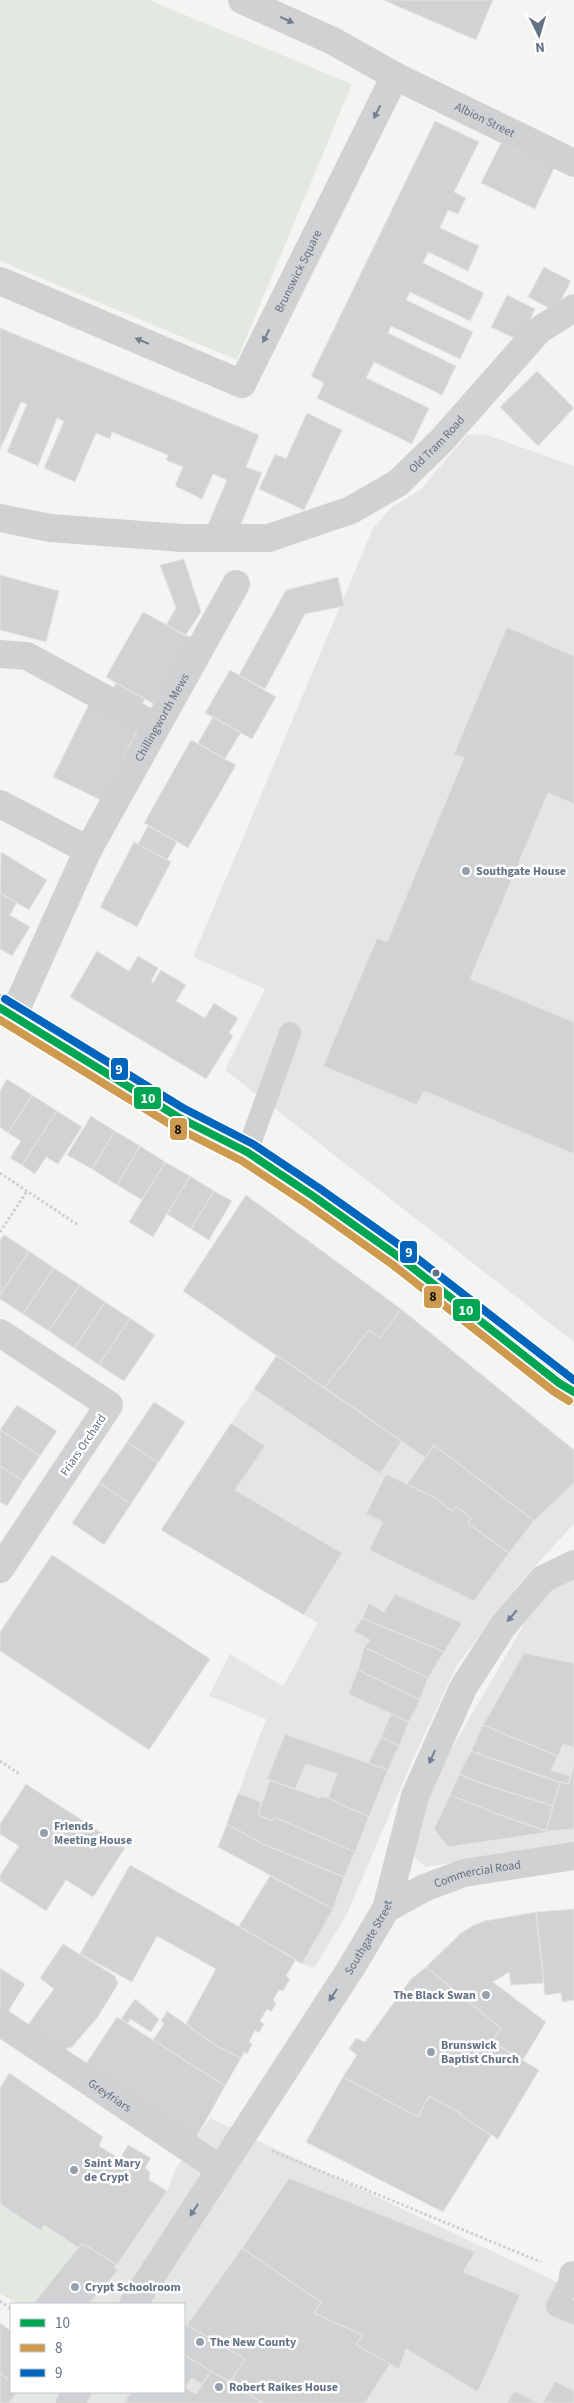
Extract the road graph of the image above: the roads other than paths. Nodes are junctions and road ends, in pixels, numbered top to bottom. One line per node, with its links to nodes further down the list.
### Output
1 (242, 0): 2 (street, one-way to 2)
2 (395, 76): 3 (street, Albion Street); 4 (street, Brunswick Square, one-way to 4)
3 (574, 163)
4 (0, 281)
5 (574, 308): 6 (street, Old Tram Road)
6 (0, 518)
7 (236, 584): 9 (street, Chillingworth Mews)
8 (0, 654): 9 (street)
9 (155, 726): 11 (street, Chillingworth Mews)
10 (0, 804): 11 (street)
11 (88, 850): 12 (street, Chillingworth Mews)
12 (6, 1012): 14 (street)
13 (290, 1033): 14 (lane)
14 (247, 1152): 16 (street)
15 (0, 1333): 18 (street, Friars Orchard)
16 (574, 1392)
17 (574, 1564): 20 (street, Southgate Street, one-way to 20)
18 (0, 1569)
19 (574, 1856): 20 (street, Commercial Road)
20 (386, 1909): 22 (street, Southgate Street, one-way to 22)
21 (0, 2022): 22 (street, Greyfriars)
22 (220, 2169): 24 (street, Southgate Street, one-way to 24)
23 (574, 2276): 25 (lane)
24 (134, 2303)
25 (574, 2313)

